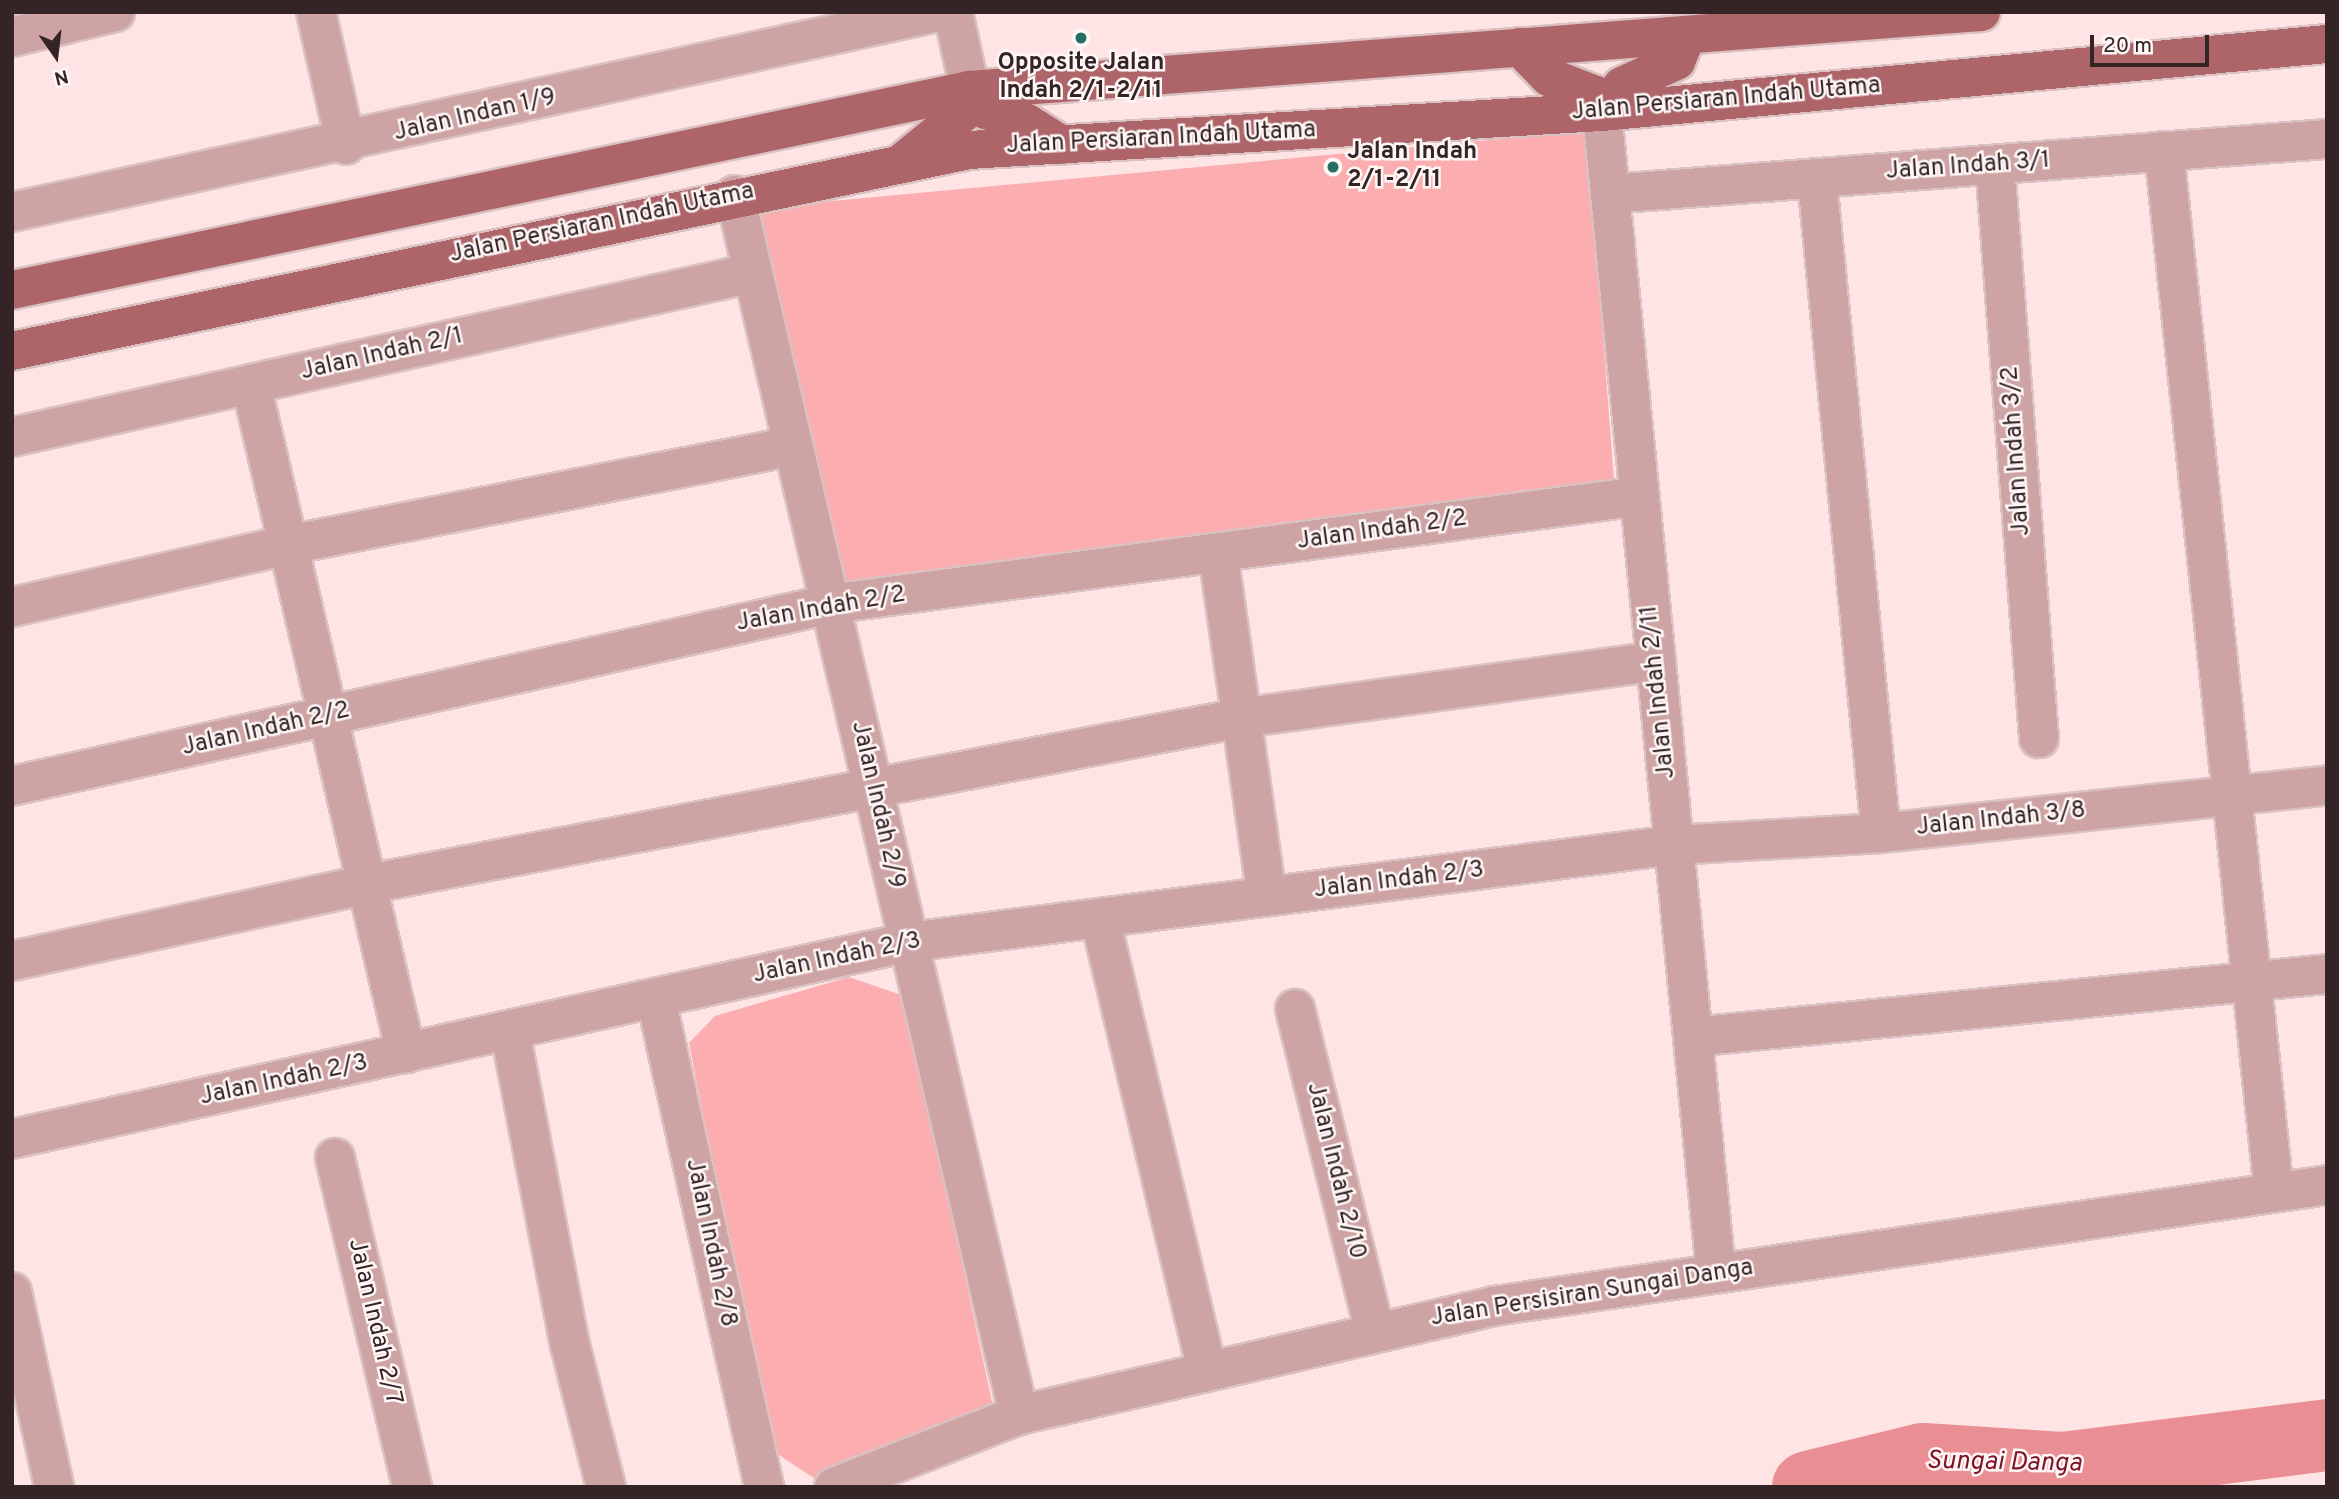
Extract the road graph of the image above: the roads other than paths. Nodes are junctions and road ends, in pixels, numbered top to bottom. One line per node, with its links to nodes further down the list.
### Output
1 (115, 12): 8 (street)
2 (316, 12): 14 (street)
3 (937, 12): 14 (street, Jalan Indan 1/9)
4 (953, 12): 11 (street)
5 (1981, 12): 7 (main road)
6 (2327, 25): 9 (main road)
7 (1687, 35): 10 (main road); 12 (main road)
8 (12, 37)
9 (2309, 46): 12 (main road, Jalan Persiaran Indah Utama)
10 (1520, 47): 11 (main road); 12 (main road)
11 (970, 90): 15 (main road); 17 (main road); 24 (main road)
12 (1602, 112): 15 (main road, Jalan Persiaran Indah Utama); 20 (street, Jalan Indah 2/11)
13 (2327, 139): 16 (street, Jalan Indah 3/1)
14 (346, 145): 22 (street, Jalan Indan 1/9)
15 (1062, 145): 17 (main road, Jalan Persiaran Indah Utama)
16 (2164, 151): 18 (street, Jalan Indah 3/1); 41 (street)
17 (903, 162): 21 (main road, Jalan Persiaran Indah Utama)
18 (1995, 165): 19 (street, Jalan Indah 3/1); 37 (street, Jalan Indah 3/2)
19 (1817, 179): 20 (street, Jalan Indah 3/1); 42 (street)
20 (1610, 194): 29 (street, Jalan Indah 2/11)
21 (735, 195): 23 (street, Jalan Indah 2/9); 25 (main road, Jalan Persiaran Indah Utama)
22 (12, 212)
23 (752, 273): 26 (street, Jalan Indah 2/1); 28 (street, Jalan Indah 2/9)
24 (12, 290)
25 (12, 351)
26 (251, 384): 27 (street, Jalan Indah 2/1); 30 (street)
27 (12, 437)
28 (793, 446): 30 (street); 32 (street, Jalan Indah 2/9)
29 (1640, 496): 31 (street, Jalan Indah 2/2); 34 (street, Jalan Indah 2/11)
30 (288, 545): 33 (street); 35 (street)
31 (1218, 552): 32 (street, Jalan Indah 2/2); 36 (street)
32 (830, 604): 35 (street, Jalan Indah 2/2); 38 (street, Jalan Indah 2/9)
33 (12, 607)
34 (1656, 661): 36 (street); 43 (street, Jalan Indah 2/11)
35 (328, 716): 40 (street, Jalan Indah 2/2); 44 (street)
36 (1241, 718): 38 (street); 45 (street)
37 (2039, 738)
38 (873, 785): 44 (street); 47 (street, Jalan Indah 2/9)
39 (2327, 785): 41 (street, Jalan Indah 3/8)
40 (12, 786)
41 (2230, 795): 42 (street, Jalan Indah 3/8); 50 (street)
42 (1881, 833): 43 (street, Jalan Indah 3/8)
43 (1674, 845): 45 (street, Jalan Indah 2/3); 54 (street, Jalan Indah 2/11)
44 (368, 884): 48 (street); 55 (street)
45 (1267, 897): 46 (street, Jalan Indah 2/3)
46 (1100, 918): 47 (street, Jalan Indah 2/3); 63 (street)
47 (909, 942): 51 (street, Jalan Indah 2/3); 64 (street, Jalan Indah 2/9)
48 (12, 961)
49 (2327, 974): 50 (street)
50 (2251, 982): 54 (street); 59 (street)
51 (656, 999): 53 (street, Jalan Indah 2/3); 68 (street, Jalan Indah 2/8)
52 (1295, 1009): 62 (street, Jalan Indah 2/10)
53 (510, 1031): 55 (street, Jalan Indah 2/3); 67 (street)
54 (1693, 1037): 60 (street, Jalan Indah 2/11)
55 (407, 1053): 56 (street, Jalan Indah 2/3)
56 (12, 1139)
57 (335, 1158): 66 (street, Jalan Indah 2/7)
58 (2327, 1185): 59 (street, Jalan Persisiran Sungai Danga)
59 (2274, 1192): 60 (street, Jalan Persisiran Sungai Danga)
60 (1716, 1273): 62 (street, Jalan Persisiran Sungai Danga)
61 (12, 1292): 65 (street)
62 (1375, 1334): 63 (street, Jalan Persisiran Sungai Danga)
63 (1207, 1372): 64 (street, Jalan Persisiran Sungai Danga)
64 (1019, 1415): 69 (street, Jalan Persisiran Sungai Danga)
65 (54, 1487)
66 (412, 1487)
67 (606, 1487)
68 (764, 1487)
69 (834, 1487)

